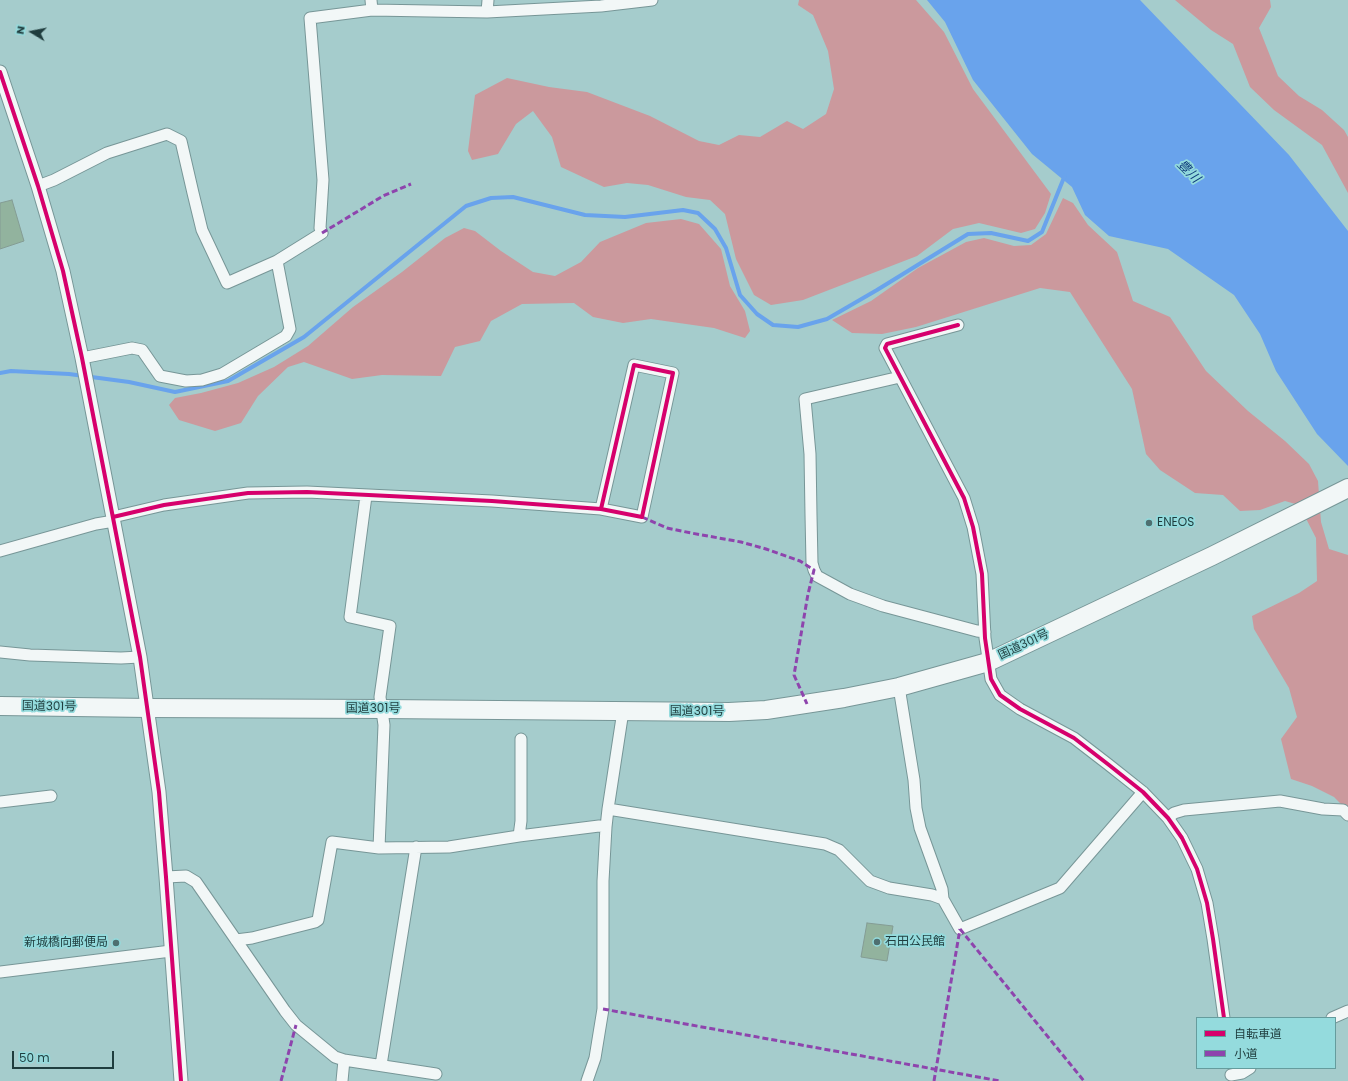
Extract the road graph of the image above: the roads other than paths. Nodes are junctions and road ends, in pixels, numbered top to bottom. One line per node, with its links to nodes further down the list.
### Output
1 (488, 0): 4 (street)
2 (652, 0): 4 (street)
3 (372, 5): 4 (street); 7 (street)
4 (487, 12)
5 (0, 72): 6 (street)
6 (38, 186): 7 (street); 9 (street)
7 (277, 261): 9 (street)
8 (958, 325): 10 (street)
9 (83, 363): 14 (street)
10 (900, 376): 16 (street); 16 (street)
11 (1348, 488): 19 (highway, 国道301号)
12 (366, 496): 13 (street); 14 (street); 23 (street)
13 (601, 510): 13 (street)
14 (114, 519): 15 (street); 18 (street)
15 (0, 551)
16 (985, 632): 19 (street)
17 (0, 652): 18 (street)
18 (140, 657): 22 (street)
19 (988, 662): 20 (highway, 国道301号); 26 (street)
20 (899, 687): 24 (highway, 国道301号); 37 (street)
21 (0, 706): 22 (highway, 国道301号)
22 (148, 708): 23 (highway, 国道301号); 36 (street)
23 (382, 708): 24 (highway, 国道301号); 35 (street)
24 (623, 711): 29 (street)
25 (521, 739): 33 (street)
26 (1143, 792): 31 (street); 37 (street)
27 (51, 796): 28 (street)
28 (0, 802)
29 (608, 809): 32 (street); 37 (street)
30 (1348, 815): 31 (street)
31 (1168, 818): 42 (street)
32 (606, 827): 33 (street); 51 (street)
33 (519, 836): 34 (street)
34 (416, 847): 35 (street); 45 (street)
35 (379, 848): 38 (street)
36 (166, 876): 38 (street); 39 (street)
37 (942, 899)
38 (236, 940): 44 (street)
39 (171, 951): 40 (street); 49 (street)
40 (0, 972)
41 (1348, 1011): 43 (street)
42 (1224, 1017)
43 (1334, 1017)
44 (344, 1060): 45 (street); 50 (street)
45 (381, 1065): 47 (street)
46 (1248, 1069): 48 (street)
47 (436, 1074)
48 (1231, 1075)
49 (181, 1081)
50 (342, 1081)
51 (587, 1081)

